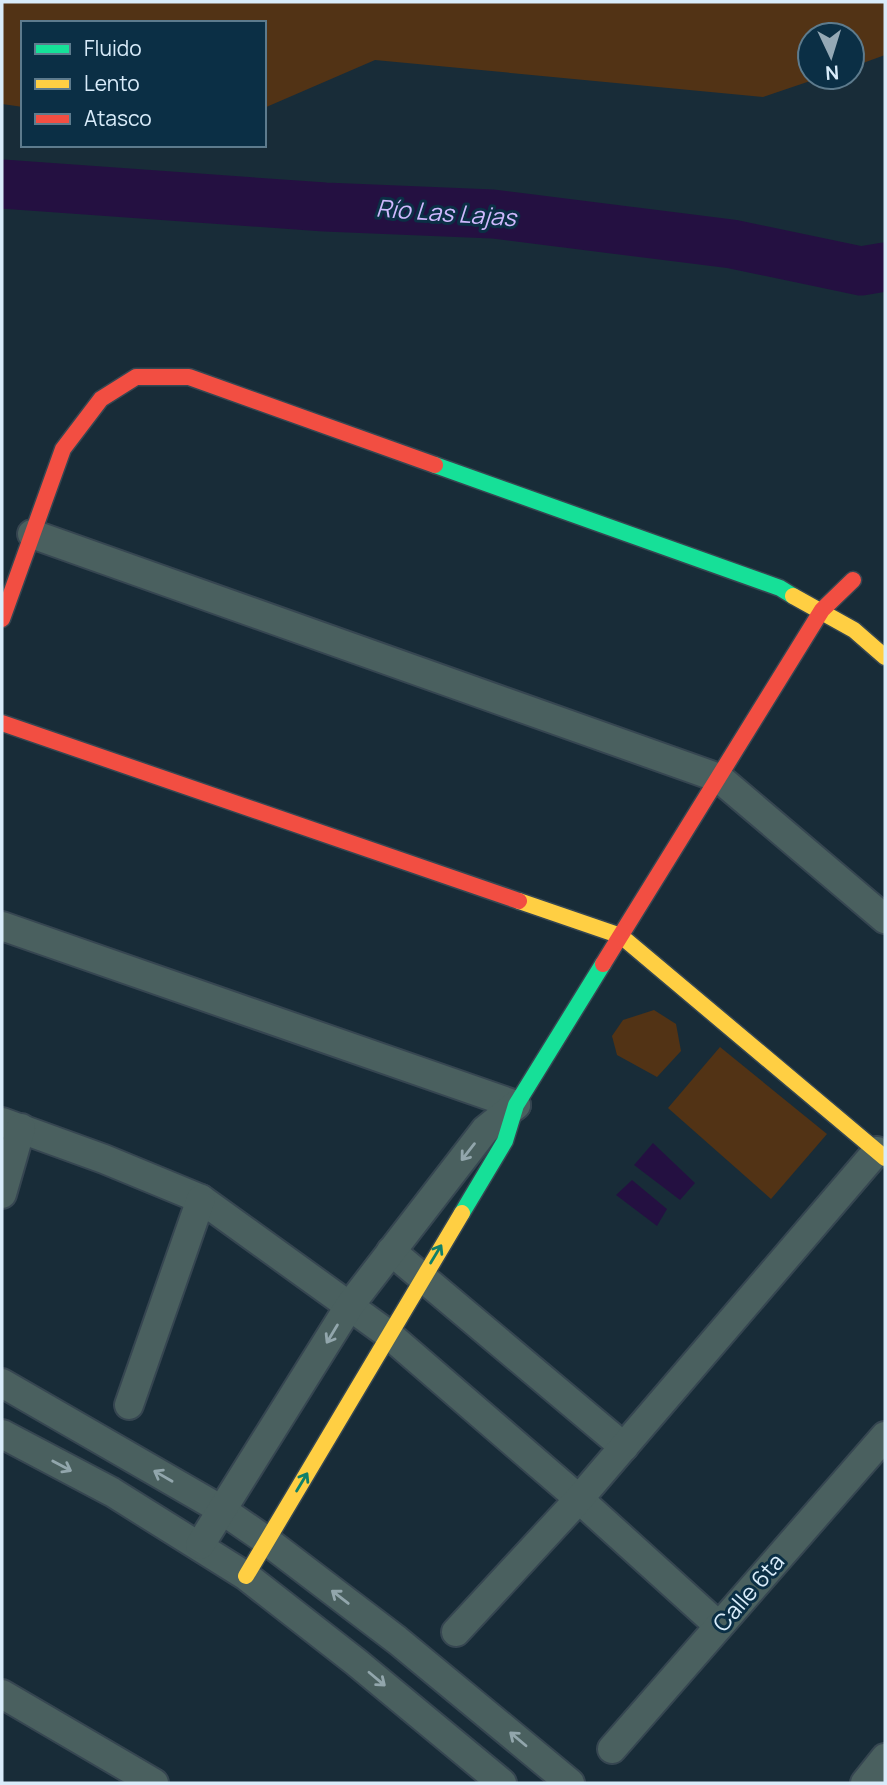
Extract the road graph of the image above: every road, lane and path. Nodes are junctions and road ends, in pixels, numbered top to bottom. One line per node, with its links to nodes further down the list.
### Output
1 (32, 534): 3 (street); 4 (street); 7 (street)
2 (853, 580): 3 (street)
3 (822, 610): 5 (street); 7 (street)
4 (2, 619)
5 (885, 657)
6 (2, 723): 10 (street)
7 (719, 778): 8 (street); 10 (street)
8 (885, 919)
9 (2, 926): 11 (street)
10 (621, 936): 11 (street); 13 (street)
11 (516, 1105): 16 (street, one-way to 16); 17 (street, one-way to 11)
12 (11, 1125): 14 (street); 15 (street)
13 (881, 1154): 24 (street)
14 (2, 1194)
15 (201, 1199): 18 (street); 21 (street)
16 (391, 1251): 17 (street); 18 (street)
17 (422, 1277): 19 (street); 24 (street)
18 (350, 1305): 19 (street); 26 (street, one-way to 26)
19 (388, 1334): 25 (street); 27 (street, one-way to 19)
20 (2, 1383): 26 (street, one-way to 20)
21 (130, 1405)
22 (2, 1434): 28 (street, one-way to 28)
23 (885, 1436): 30 (street, Calle 6ta)
24 (624, 1447): 25 (street)
25 (579, 1499): 30 (street); 31 (street)
26 (222, 1510): 27 (street); 28 (street)
27 (267, 1541): 29 (street); 37 (street, one-way to 27)
28 (200, 1545): 29 (street)
29 (246, 1576): 36 (street, one-way to 36)
30 (719, 1626): 33 (street, Calle 6ta)
31 (456, 1633)
32 (2, 1694): 35 (street)
33 (612, 1749)
34 (885, 1758): 38 (street)
35 (154, 1783)
36 (502, 1783)
37 (569, 1783)
38 (865, 1783)

